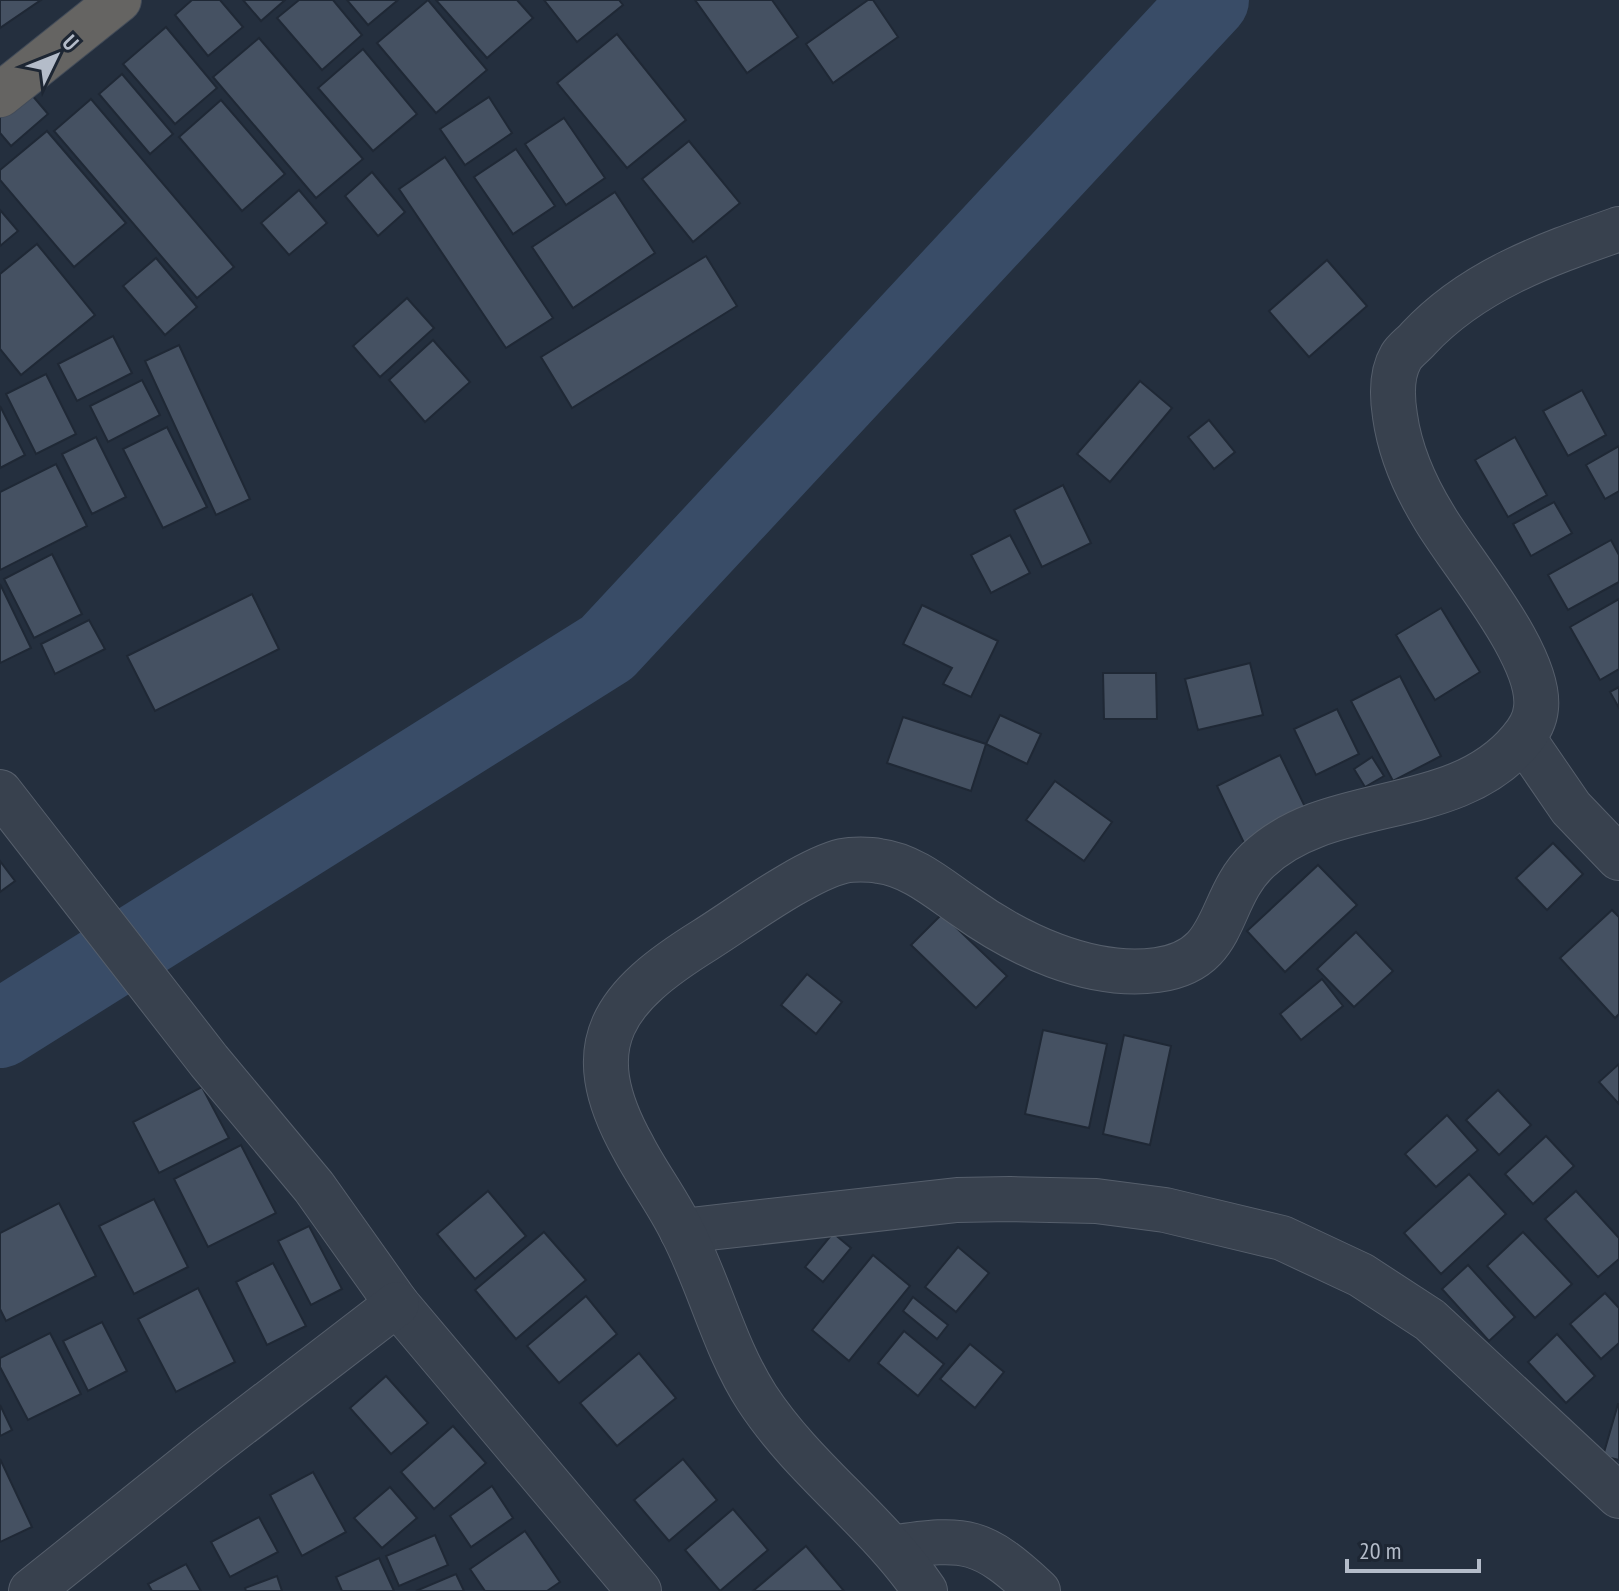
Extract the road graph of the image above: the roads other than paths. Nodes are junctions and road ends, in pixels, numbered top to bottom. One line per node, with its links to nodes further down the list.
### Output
1 (119, 0): 2 (highway)
2 (0, 95)
3 (1619, 229): 4 (street)
4 (1523, 738): 6 (street); 7 (street)
5 (0, 792): 8 (street)
6 (1619, 858)
7 (682, 1231): 9 (street); 10 (street)
8 (397, 1304): 11 (street); 12 (street)
9 (1619, 1496)
10 (892, 1548): 13 (street); 14 (street)
11 (31, 1591)
12 (639, 1591)
13 (925, 1591)
14 (1038, 1591)

